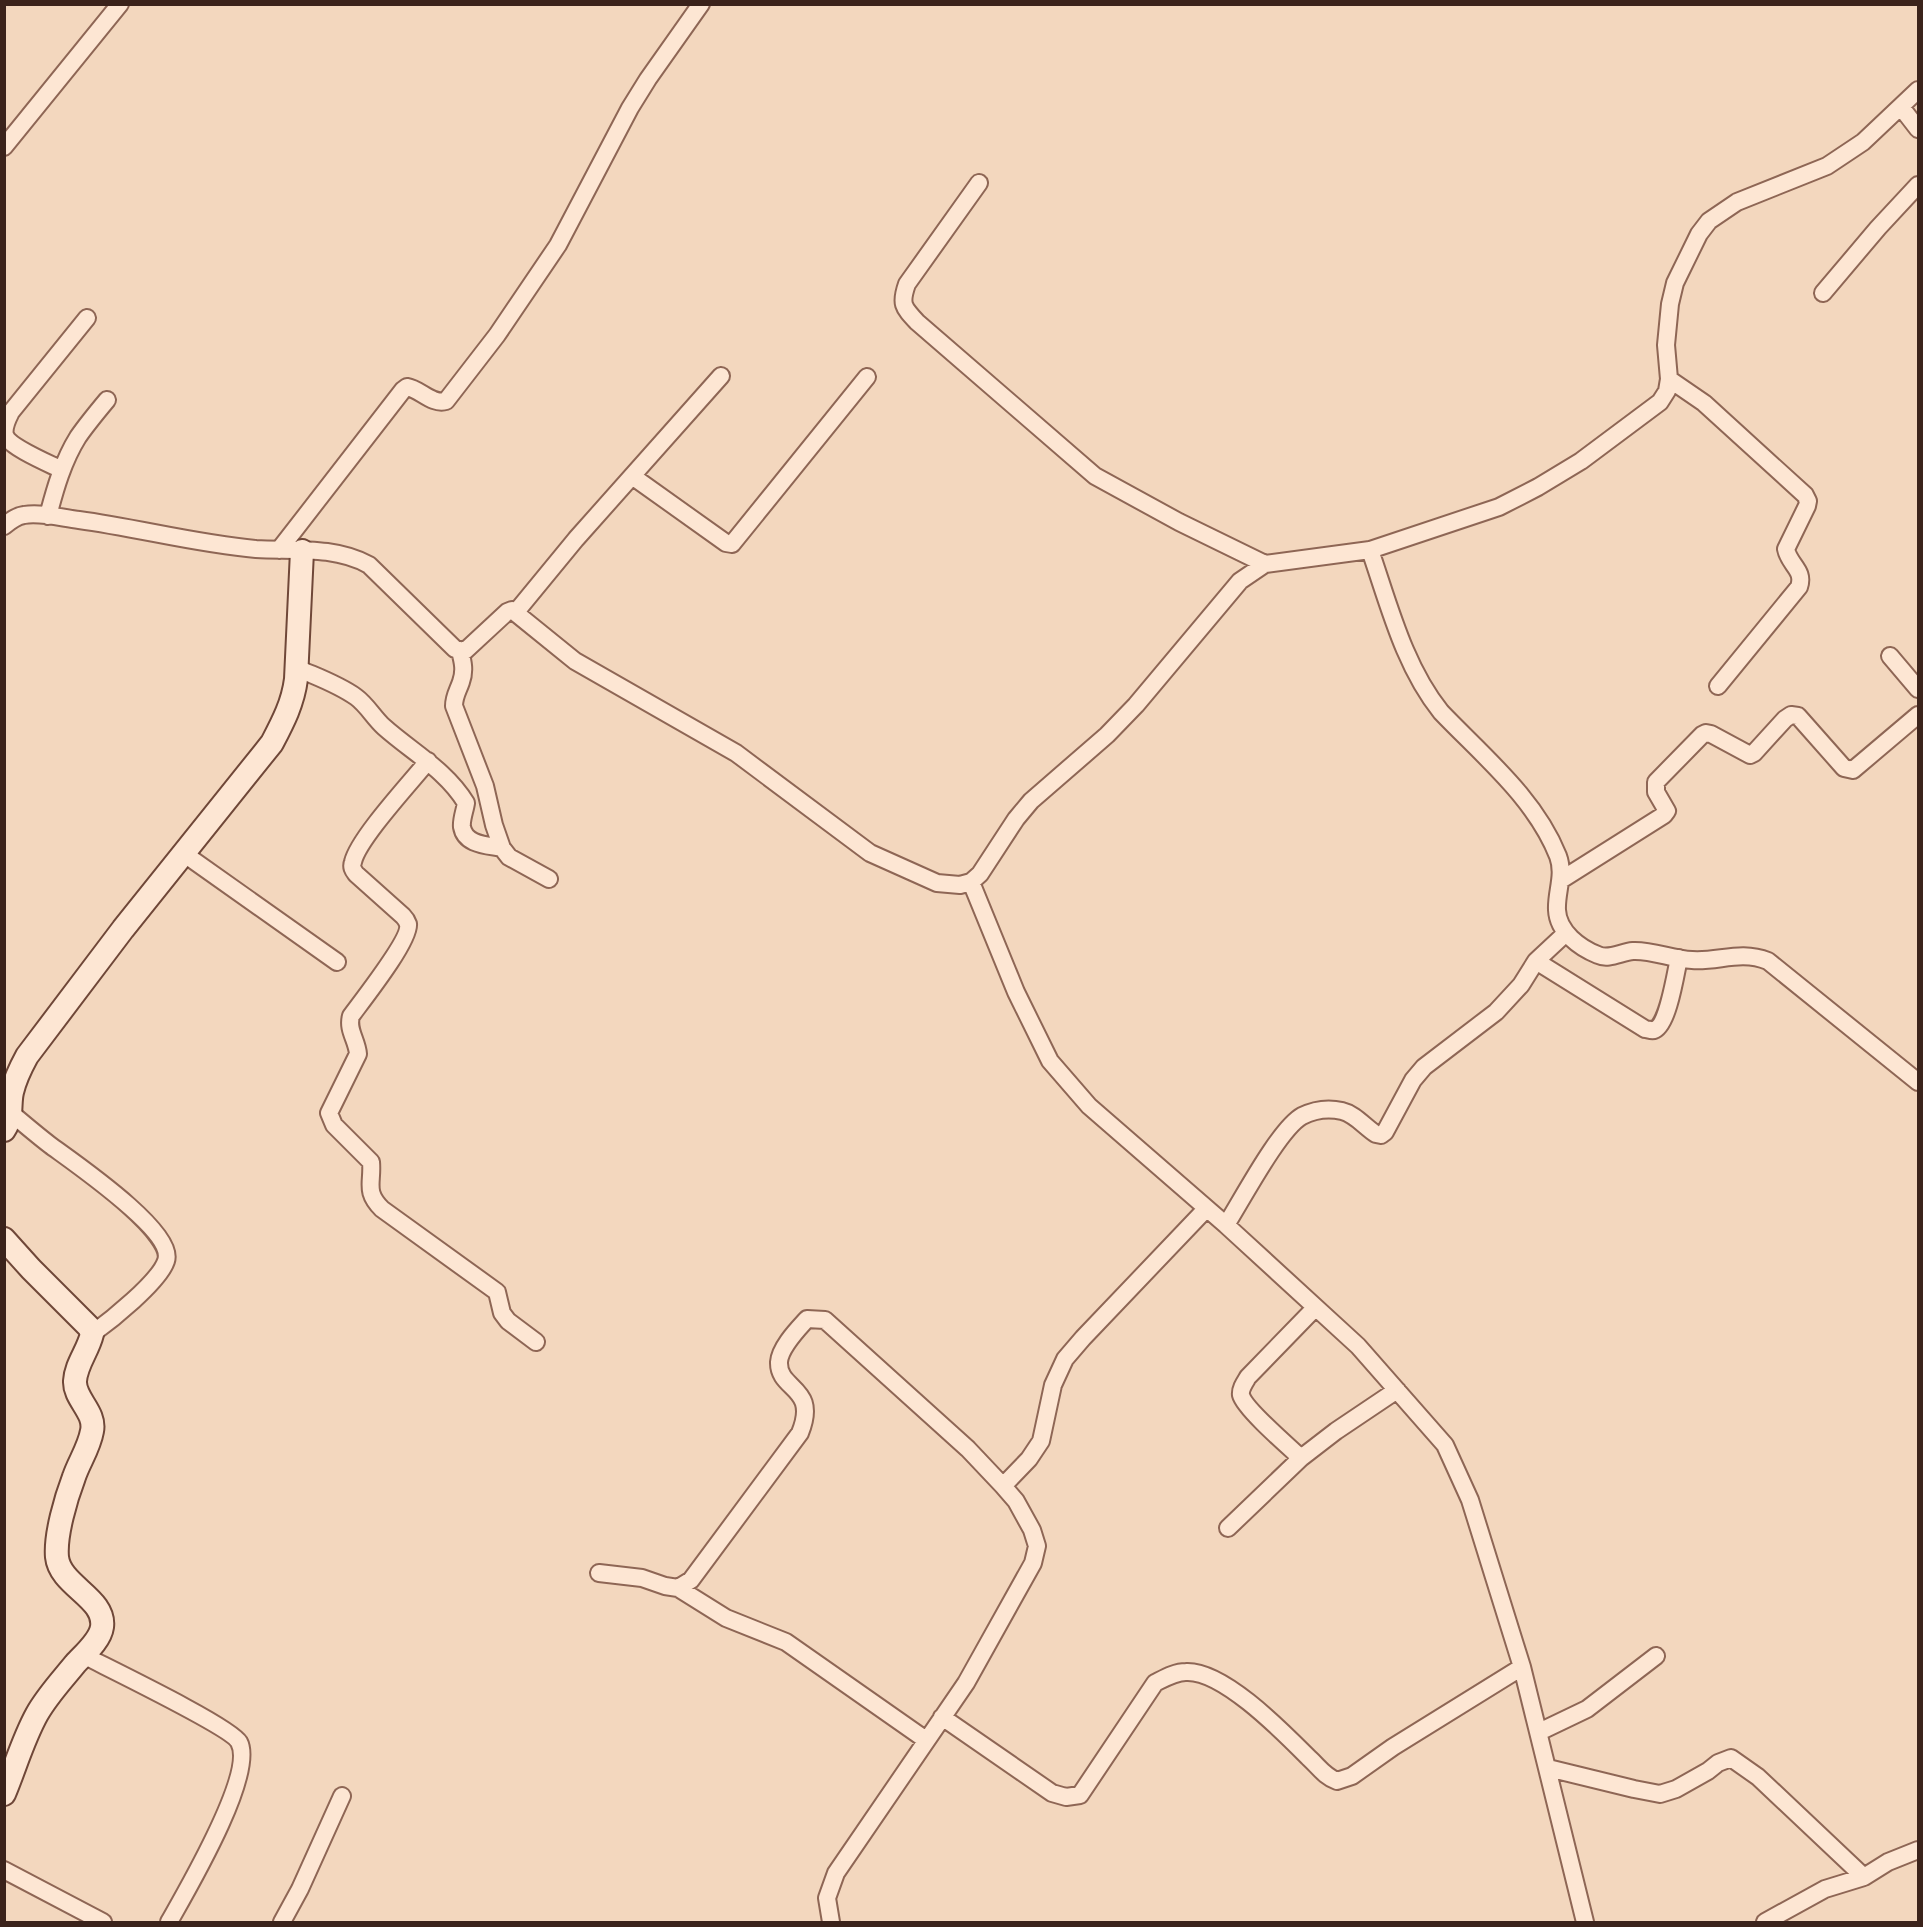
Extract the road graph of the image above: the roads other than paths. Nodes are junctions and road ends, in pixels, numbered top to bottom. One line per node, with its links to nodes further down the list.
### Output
1 (120, 4): 6 (street)
2 (701, 4): 19 (street)
3 (1918, 90): 4 (street)
4 (1901, 107): 5 (street); 13 (street)
5 (1918, 129)
6 (4, 147)
7 (979, 183): 22 (street)
8 (1918, 186): 9 (street)
9 (1823, 293)
10 (87, 318): 15 (street)
11 (721, 376): 16 (street)
12 (867, 377): 16 (street)
13 (1669, 379): 20 (street); 27 (street)
14 (107, 400): 15 (street)
15 (62, 470): 17 (street)
16 (632, 476): 23 (street)
17 (48, 516): 18 (street); 19 (street)
18 (4, 526)
19 (279, 550): 21 (street)
20 (1370, 550): 22 (street); 34 (street)
21 (303, 551): 24 (street); 26 (street)
22 (1265, 564): 35 (street)
23 (516, 612): 24 (street); 35 (street)
24 (460, 651): 31 (street)
25 (1890, 656): 28 (street)
26 (297, 668): 30 (street); 32 (street)
27 (1718, 686)
28 (1918, 689)
29 (1918, 715): 34 (street)
30 (428, 761): 31 (street); 47 (street)
31 (502, 848): 33 (street)
32 (183, 853): 39 (street); 41 (street)
33 (549, 879)
34 (1561, 880): 36 (street)
35 (971, 882): 42 (street)
36 (1566, 933): 37 (street); 38 (street)
37 (1679, 958): 38 (street); 40 (street)
38 (1536, 961): 43 (street)
39 (338, 962)
40 (1918, 1082)
41 (8, 1122): 46 (street)
42 (1206, 1209): 43 (street); 50 (street)
43 (1226, 1225): 45 (street)
44 (4, 1239): 46 (street)
45 (1315, 1308): 48 (street); 49 (street)
46 (92, 1334): 54 (street)
47 (536, 1342)
48 (1397, 1390): 49 (street); 56 (street)
49 (1301, 1458): 51 (street)
50 (1003, 1486): 53 (street); 57 (street)
51 (1228, 1528)
52 (599, 1573): 53 (street)
53 (678, 1587): 59 (street)
54 (83, 1655): 61 (street); 67 (street)
55 (1656, 1656): 58 (street)
56 (1522, 1666): 57 (street); 58 (street)
57 (942, 1718): 59 (street)
58 (1539, 1732): 60 (street)
59 (926, 1740): 69 (street)
60 (1548, 1768): 65 (street); 70 (street)
61 (4, 1794)
62 (342, 1796): 68 (street)
63 (1918, 1850): 65 (street)
64 (4, 1870): 66 (street)
65 (1864, 1877): 71 (street)
66 (103, 1923)
67 (169, 1923)
68 (282, 1923)
69 (831, 1923)
70 (1585, 1923)
71 (1765, 1923)

